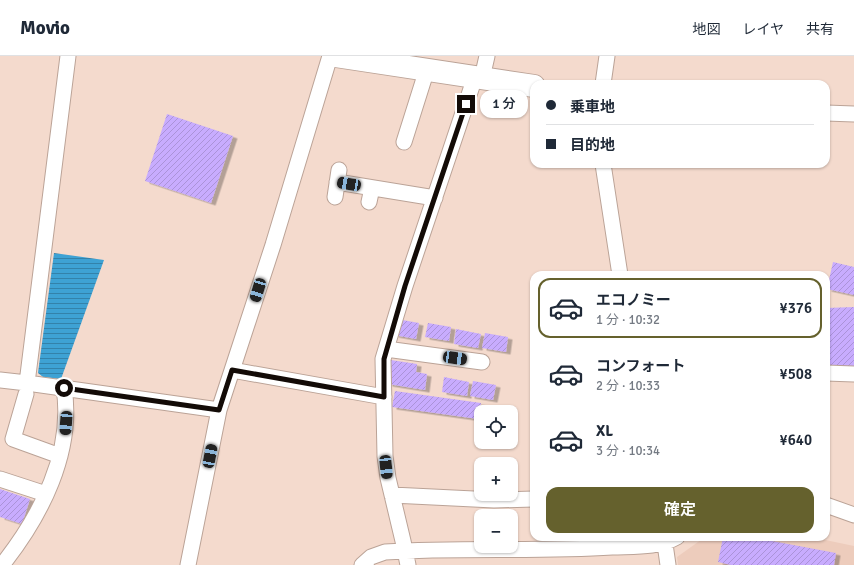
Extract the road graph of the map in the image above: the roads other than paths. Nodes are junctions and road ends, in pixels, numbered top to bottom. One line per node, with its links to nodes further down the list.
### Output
1 (68, 56): 26 (street)
2 (330, 56): 21 (street)
3 (336, 56): 6 (street)
4 (487, 56): 7 (street)
5 (607, 56): 8 (street)
6 (427, 70): 7 (street); 12 (street)
7 (478, 77): 9 (street); 16 (street)
8 (604, 80)
9 (530, 85)
10 (830, 113): 11 (street)
11 (854, 114)
12 (404, 142)
13 (604, 168): 18 (street)
14 (372, 188): 15 (street); 16 (street); 17 (street)
15 (335, 197)
16 (435, 198): 19 (street)
17 (369, 202)
18 (619, 271)
19 (386, 349): 20 (street); 27 (street)
20 (482, 362)
21 (232, 370): 27 (street); 28 (street)
22 (830, 373): 23 (street)
23 (854, 374)
24 (0, 380): 26 (street)
25 (64, 388): 26 (street); 28 (street); 29 (street)
26 (27, 389): 29 (street)
27 (384, 397): 32 (street)
28 (219, 410): 41 (street)
29 (60, 456): 31 (street)
30 (0, 479): 31 (street)
31 (46, 494): 40 (street)
32 (392, 494): 33 (street); 39 (street)
33 (530, 499)
34 (830, 506): 35 (street)
35 (854, 515)
36 (652, 541): 38 (street)
37 (669, 541): 43 (street)
38 (540, 543): 39 (street)
39 (406, 558): 42 (street)
40 (2, 565)
41 (188, 565)
42 (362, 565)
43 (668, 565)

